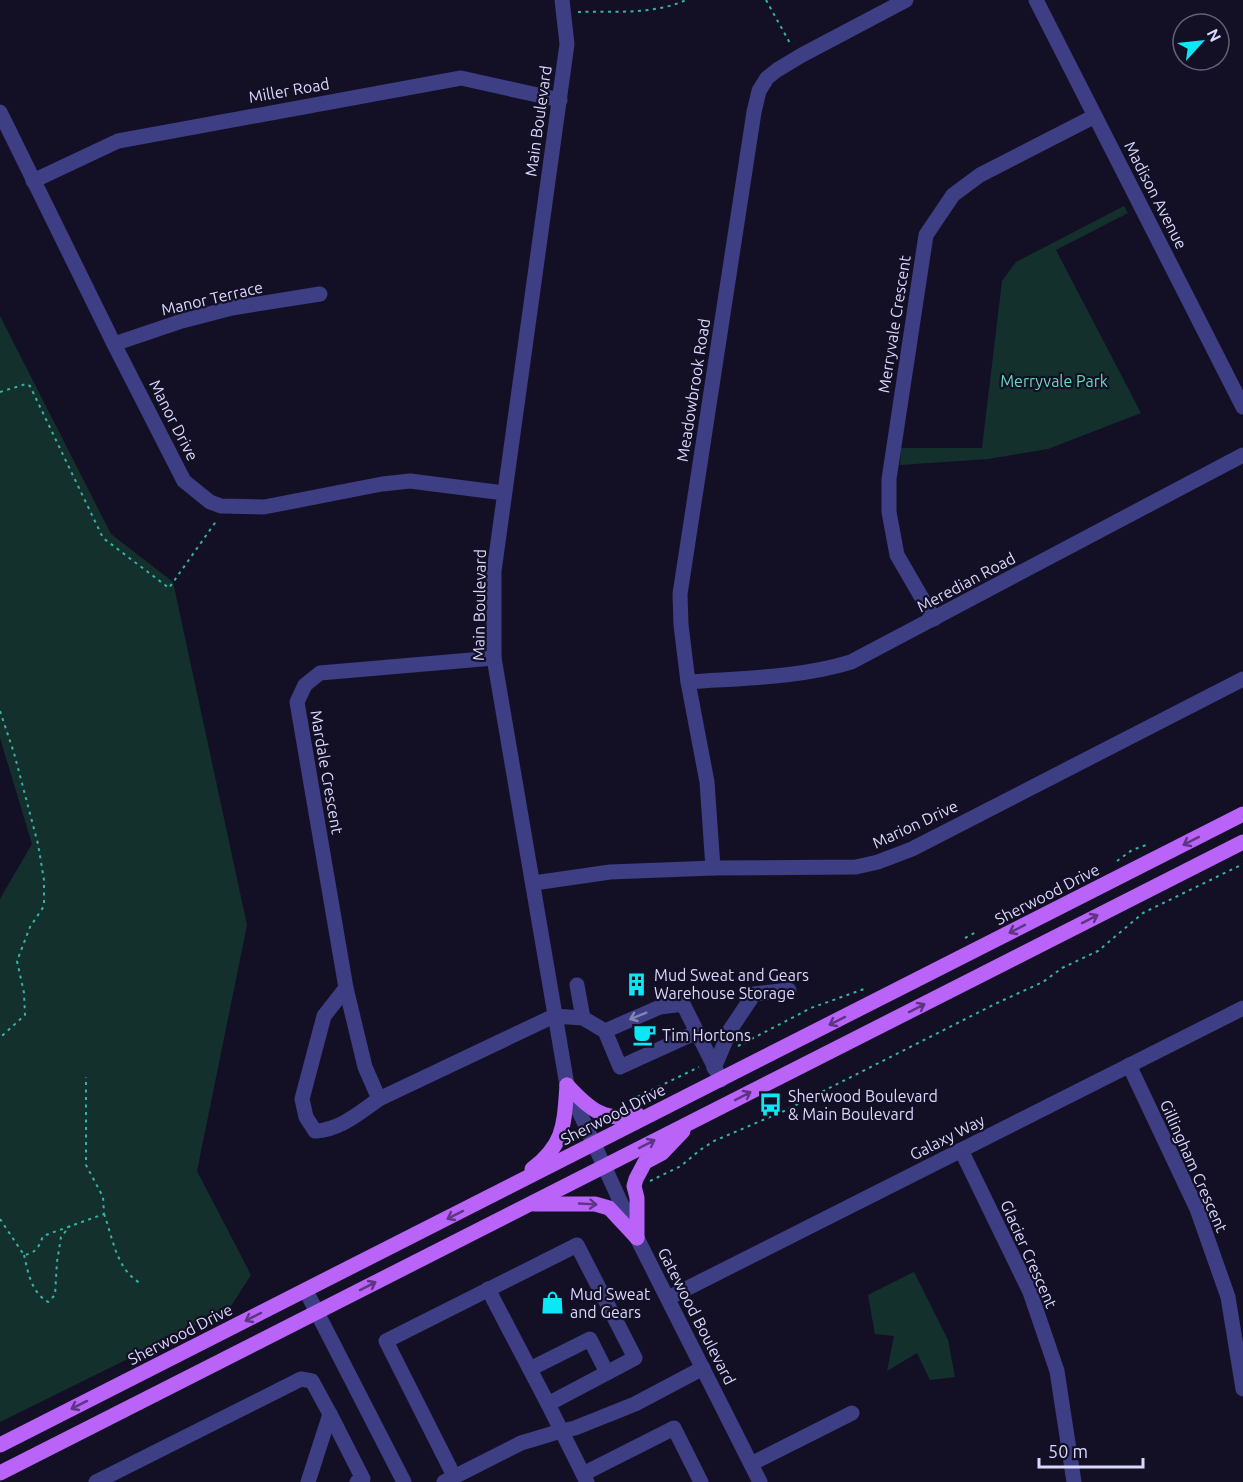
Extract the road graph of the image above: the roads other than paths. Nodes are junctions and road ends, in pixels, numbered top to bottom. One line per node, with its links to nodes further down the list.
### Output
1 (906, 0): 16 (street, Meadowbrook Road)
2 (1036, 0): 6 (street, Madison Avenue)
3 (563, 6): 4 (street, Main Boulevard)
4 (560, 99): 7 (street, Miller Road); 12 (street, Main Boulevard)
5 (0, 112): 7 (street, Manor Drive)
6 (1095, 116): 10 (street, Madison Avenue); 13 (street, Merryvale Crescent)
7 (33, 181): 9 (street, Manor Drive)
8 (320, 294): 9 (street, Manor Terrace)
9 (114, 344): 12 (street, Manor Drive)
10 (1243, 407)
11 (1243, 455): 13 (street, Meredian Road)
12 (504, 493): 14 (street, Main Boulevard)
13 (934, 619): 16 (street, Meredian Road)
14 (494, 658): 20 (street, Main Boulevard); 22 (street, Mardale Crescent)
15 (1243, 679): 19 (street, Marion Drive)
16 (688, 682): 19 (street, Meadowbrook Road)
17 (1243, 814): 30 (main road, Sherwood Drive, one-way to 30)
18 (1243, 842): 34 (main road, one-way to 18)
19 (713, 868): 20 (street, Marion Drive)
20 (534, 883): 25 (street, Main Boulevard)
21 (577, 985): 26 (street)
22 (346, 988): 32 (street, Mardale Crescent); 32 (street)
23 (789, 990): 30 (street)
24 (1243, 1008): 29 (street, Galaxy Way)
25 (554, 1016): 26 (street); 31 (street, Main Boulevard); 32 (street)
26 (583, 1018): 27 (street)
27 (605, 1031): 28 (street, one-way to 27); 28 (street)
28 (697, 1032): 30 (street)
29 (1129, 1065): 36 (street, Galaxy Way); 48 (street, Gillingham Crescent)
30 (712, 1071): 33 (main road, Sherwood Drive)
31 (567, 1085): 33 (main road); 35 (street, Main Boulevard); 38 (main road)
32 (379, 1100)
33 (662, 1109): 35 (main road, Sherwood Drive)
34 (691, 1123): 37 (main road, one-way to 34); 40 (main road)
35 (594, 1144): 37 (street, Main Boulevard); 38 (main road, Sherwood Drive)
36 (961, 1150): 43 (street, Galaxy Way); 64 (street, Glacier Crescent)
37 (604, 1166): 39 (main road); 40 (street, Gatewood Boulevard)
38 (507, 1188): 42 (main road, Sherwood Drive, one-way to 42)
39 (529, 1204): 40 (main road, one-way to 40); 44 (main road, one-way to 39)
40 (637, 1238): 43 (street, Gatewood Boulevard)
41 (489, 1289): 46 (street); 47 (street); 57 (street)
42 (306, 1291): 44 (street); 53 (main road, Sherwood Drive, one-way to 53)
43 (668, 1298): 45 (street, Gatewood Boulevard)
44 (316, 1312): 55 (main road); 61 (street)
45 (703, 1368): 52 (street); 54 (street, Gatewood Boulevard)
46 (530, 1369): 47 (street); 49 (street)
47 (607, 1373): 49 (street)
48 (1243, 1389)
49 (548, 1404): 52 (street)
50 (852, 1413): 54 (street)
51 (330, 1414): 58 (street); 59 (street); 60 (street)
52 (561, 1431): 56 (street); 57 (street)
53 (0, 1445)
54 (751, 1464): 63 (street, Gatewood Boulevard)
55 (0, 1473)
56 (585, 1478): 62 (street)
57 (449, 1479)
58 (96, 1482)
59 (308, 1482)
60 (357, 1482)
61 (404, 1482)
62 (701, 1482)
63 (760, 1482)
64 (1074, 1482)

